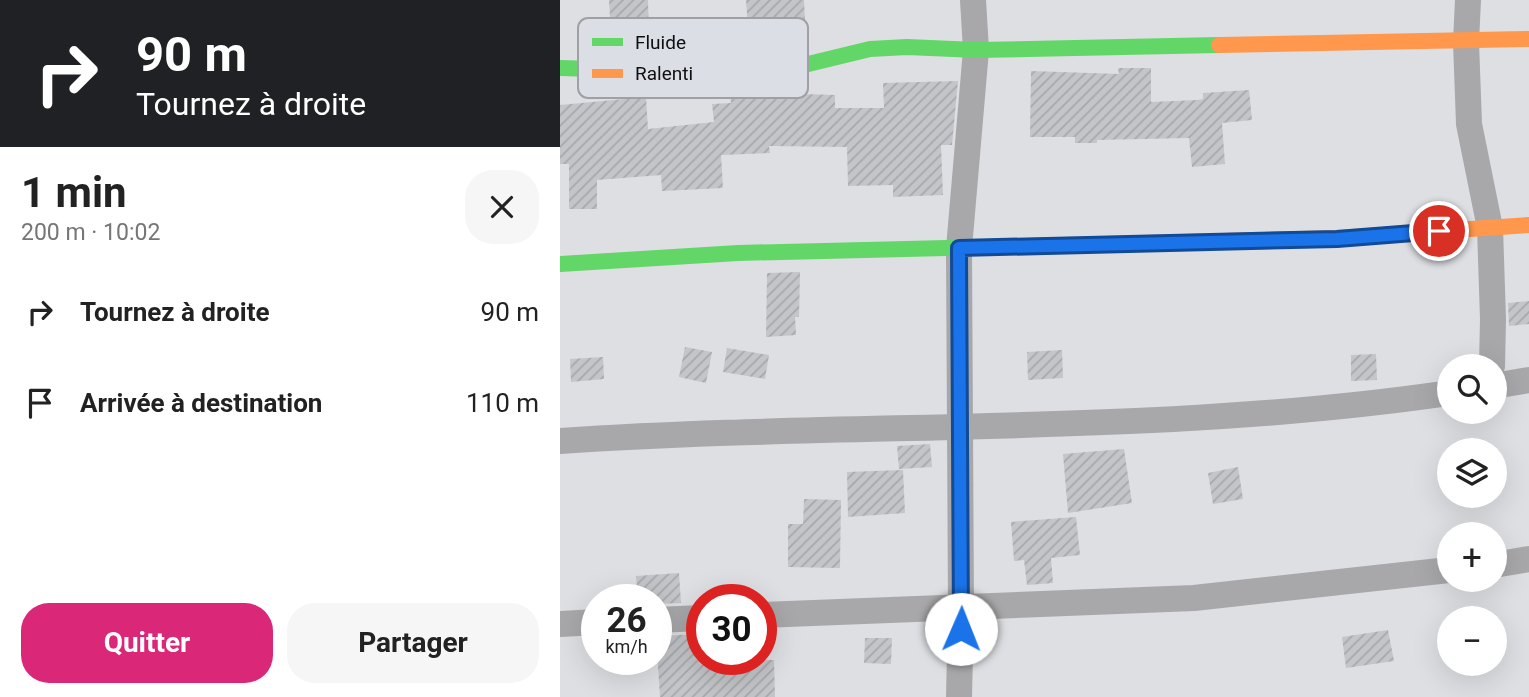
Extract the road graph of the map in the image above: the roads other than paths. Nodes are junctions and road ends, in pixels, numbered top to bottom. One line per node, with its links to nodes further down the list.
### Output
1 (973, 0): 5 (street)
2 (1468, 0): 4 (street)
3 (1529, 39): 4 (street)
4 (1466, 42): 5 (street); 10 (street)
5 (976, 50): 6 (street); 11 (street)
6 (808, 64)
7 (560, 68): 8 (street)
8 (578, 69)
9 (1529, 225): 10 (street)
10 (1490, 228): 11 (street); 13 (street)
11 (959, 248): 12 (street); 17 (street)
12 (560, 264)
13 (1492, 354)
14 (1529, 380): 15 (street)
15 (1507, 384)
16 (1437, 395): 17 (street)
17 (960, 426): 18 (street); 22 (street)
18 (560, 441)
19 (1529, 559): 20 (street)
20 (1507, 563)
21 (1437, 571): 22 (street)
22 (961, 607): 23 (street); 26 (street)
23 (777, 614)
24 (581, 623): 25 (street)
25 (560, 624)
26 (959, 697)

